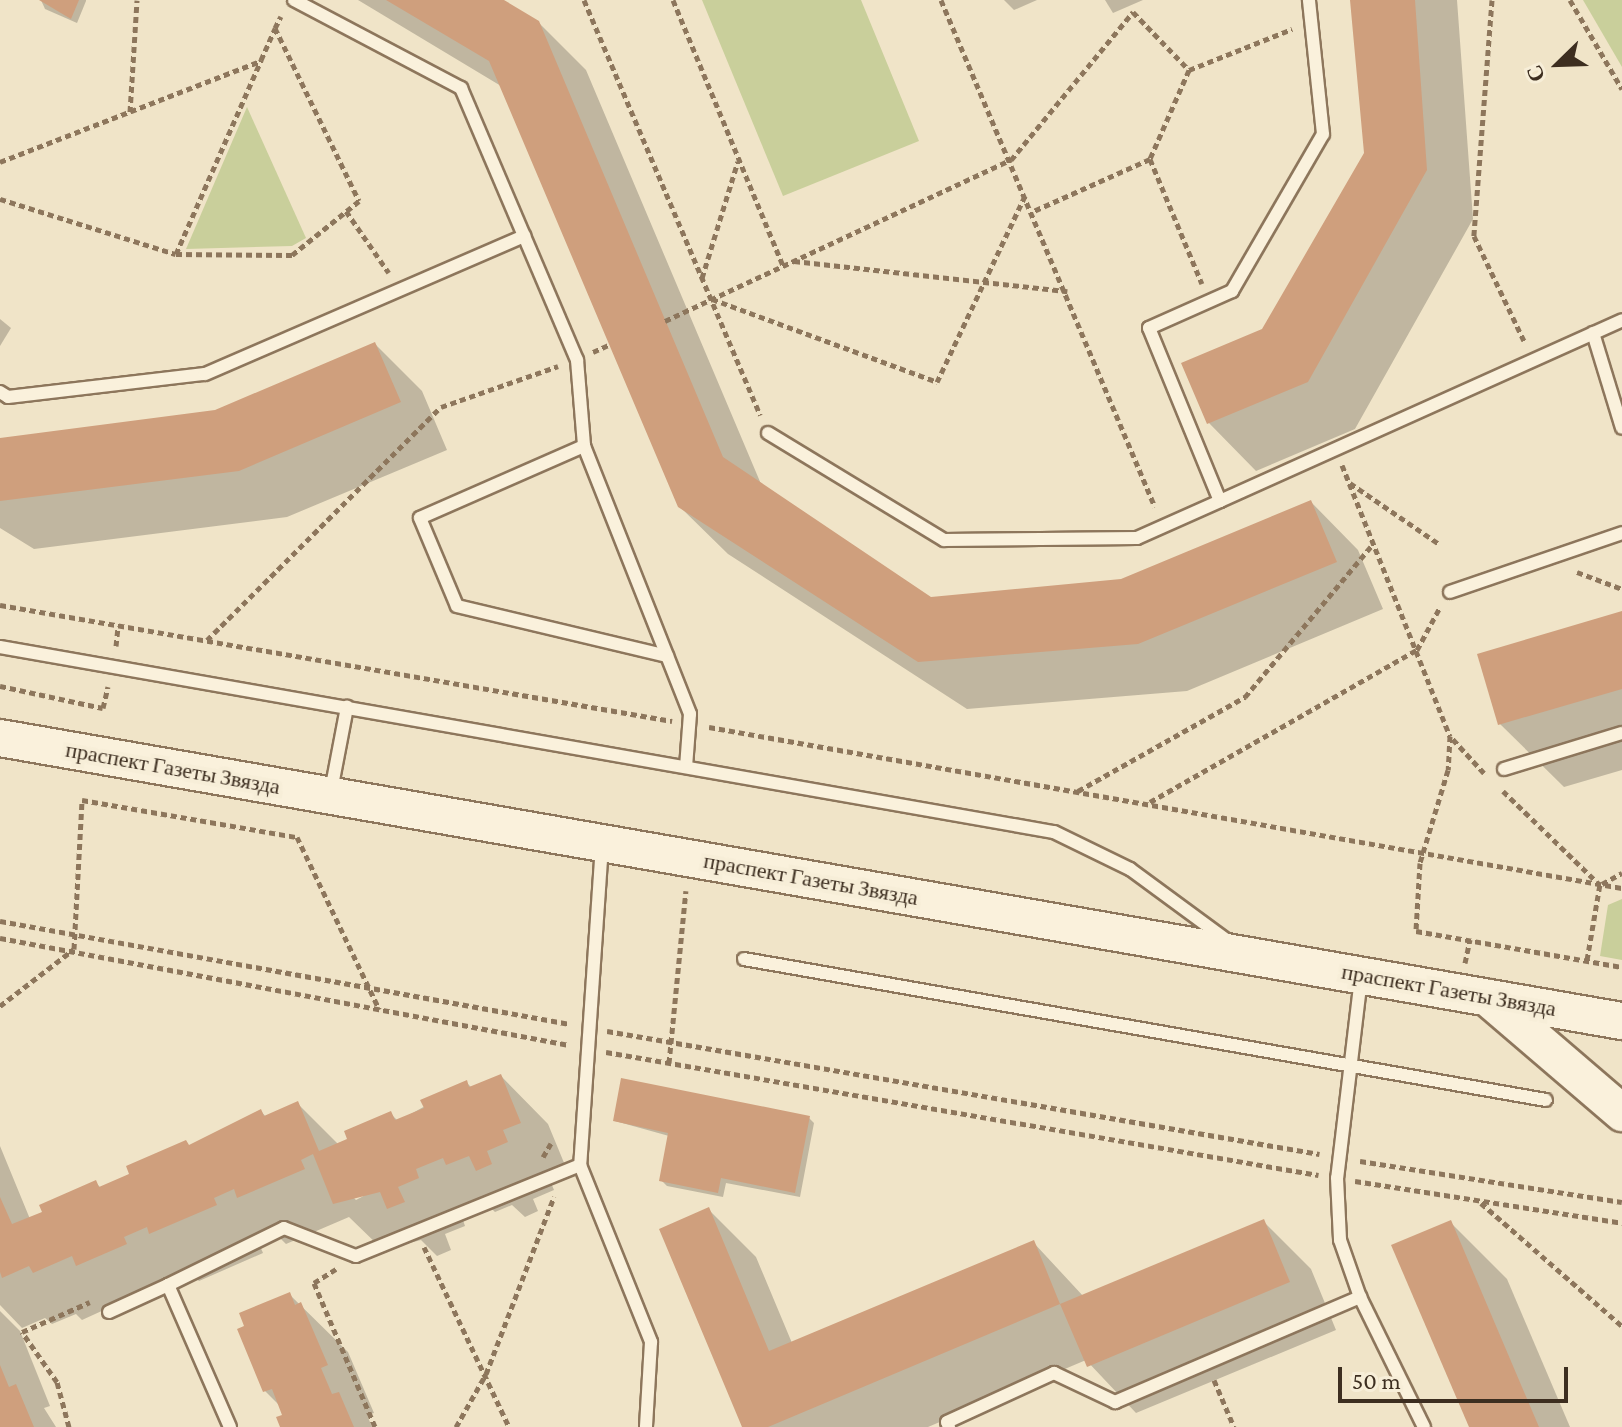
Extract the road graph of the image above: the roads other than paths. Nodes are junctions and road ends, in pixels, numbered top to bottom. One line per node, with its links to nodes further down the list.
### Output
1 (294, 0): 3 (lane)
2 (1309, 0): 10 (lane)
3 (524, 236): 6 (lane); 9 (lane)
4 (1622, 320): 5 (lane)
5 (1593, 333): 7 (lane); 10 (lane)
6 (0, 392)
7 (1622, 428)
8 (768, 433): 10 (lane)
9 (584, 446): 14 (lane); 14 (lane)
10 (1220, 501)
11 (1622, 533): 12 (lane)
12 (1450, 592)
13 (0, 647): 15 (lane)
14 (667, 656): 18 (lane)
15 (347, 707): 18 (lane); 20 (lane)
16 (1622, 733): 19 (lane)
17 (0, 738): 20 (main road, праспект Газеты Звязда)
18 (686, 767): 22 (lane)
19 (1504, 769)
20 (330, 795): 21 (main road, праспект Газеты Звязда)
21 (602, 842): 22 (main road, праспект Газеты Звязда); 30 (lane)
22 (1248, 955): 24 (main road, праспект Газеты Звязда)
23 (744, 959): 27 (lane)
24 (1361, 975): 25 (main road, праспект Газеты Звязда); 27 (lane)
25 (1487, 997): 26 (main road, праспект Газеты Звязда); 29 (main road)
26 (1622, 1021)
27 (1352, 1066): 28 (lane); 32 (lane)
28 (1546, 1100)
29 (1622, 1113)
30 (580, 1165): 31 (lane); 35 (lane)
31 (168, 1285): 33 (lane); 34 (lane)
32 (1360, 1297): 36 (lane); 37 (lane)
33 (109, 1312)
34 (230, 1427)
35 (646, 1427)
36 (949, 1427)
37 (1424, 1427)

